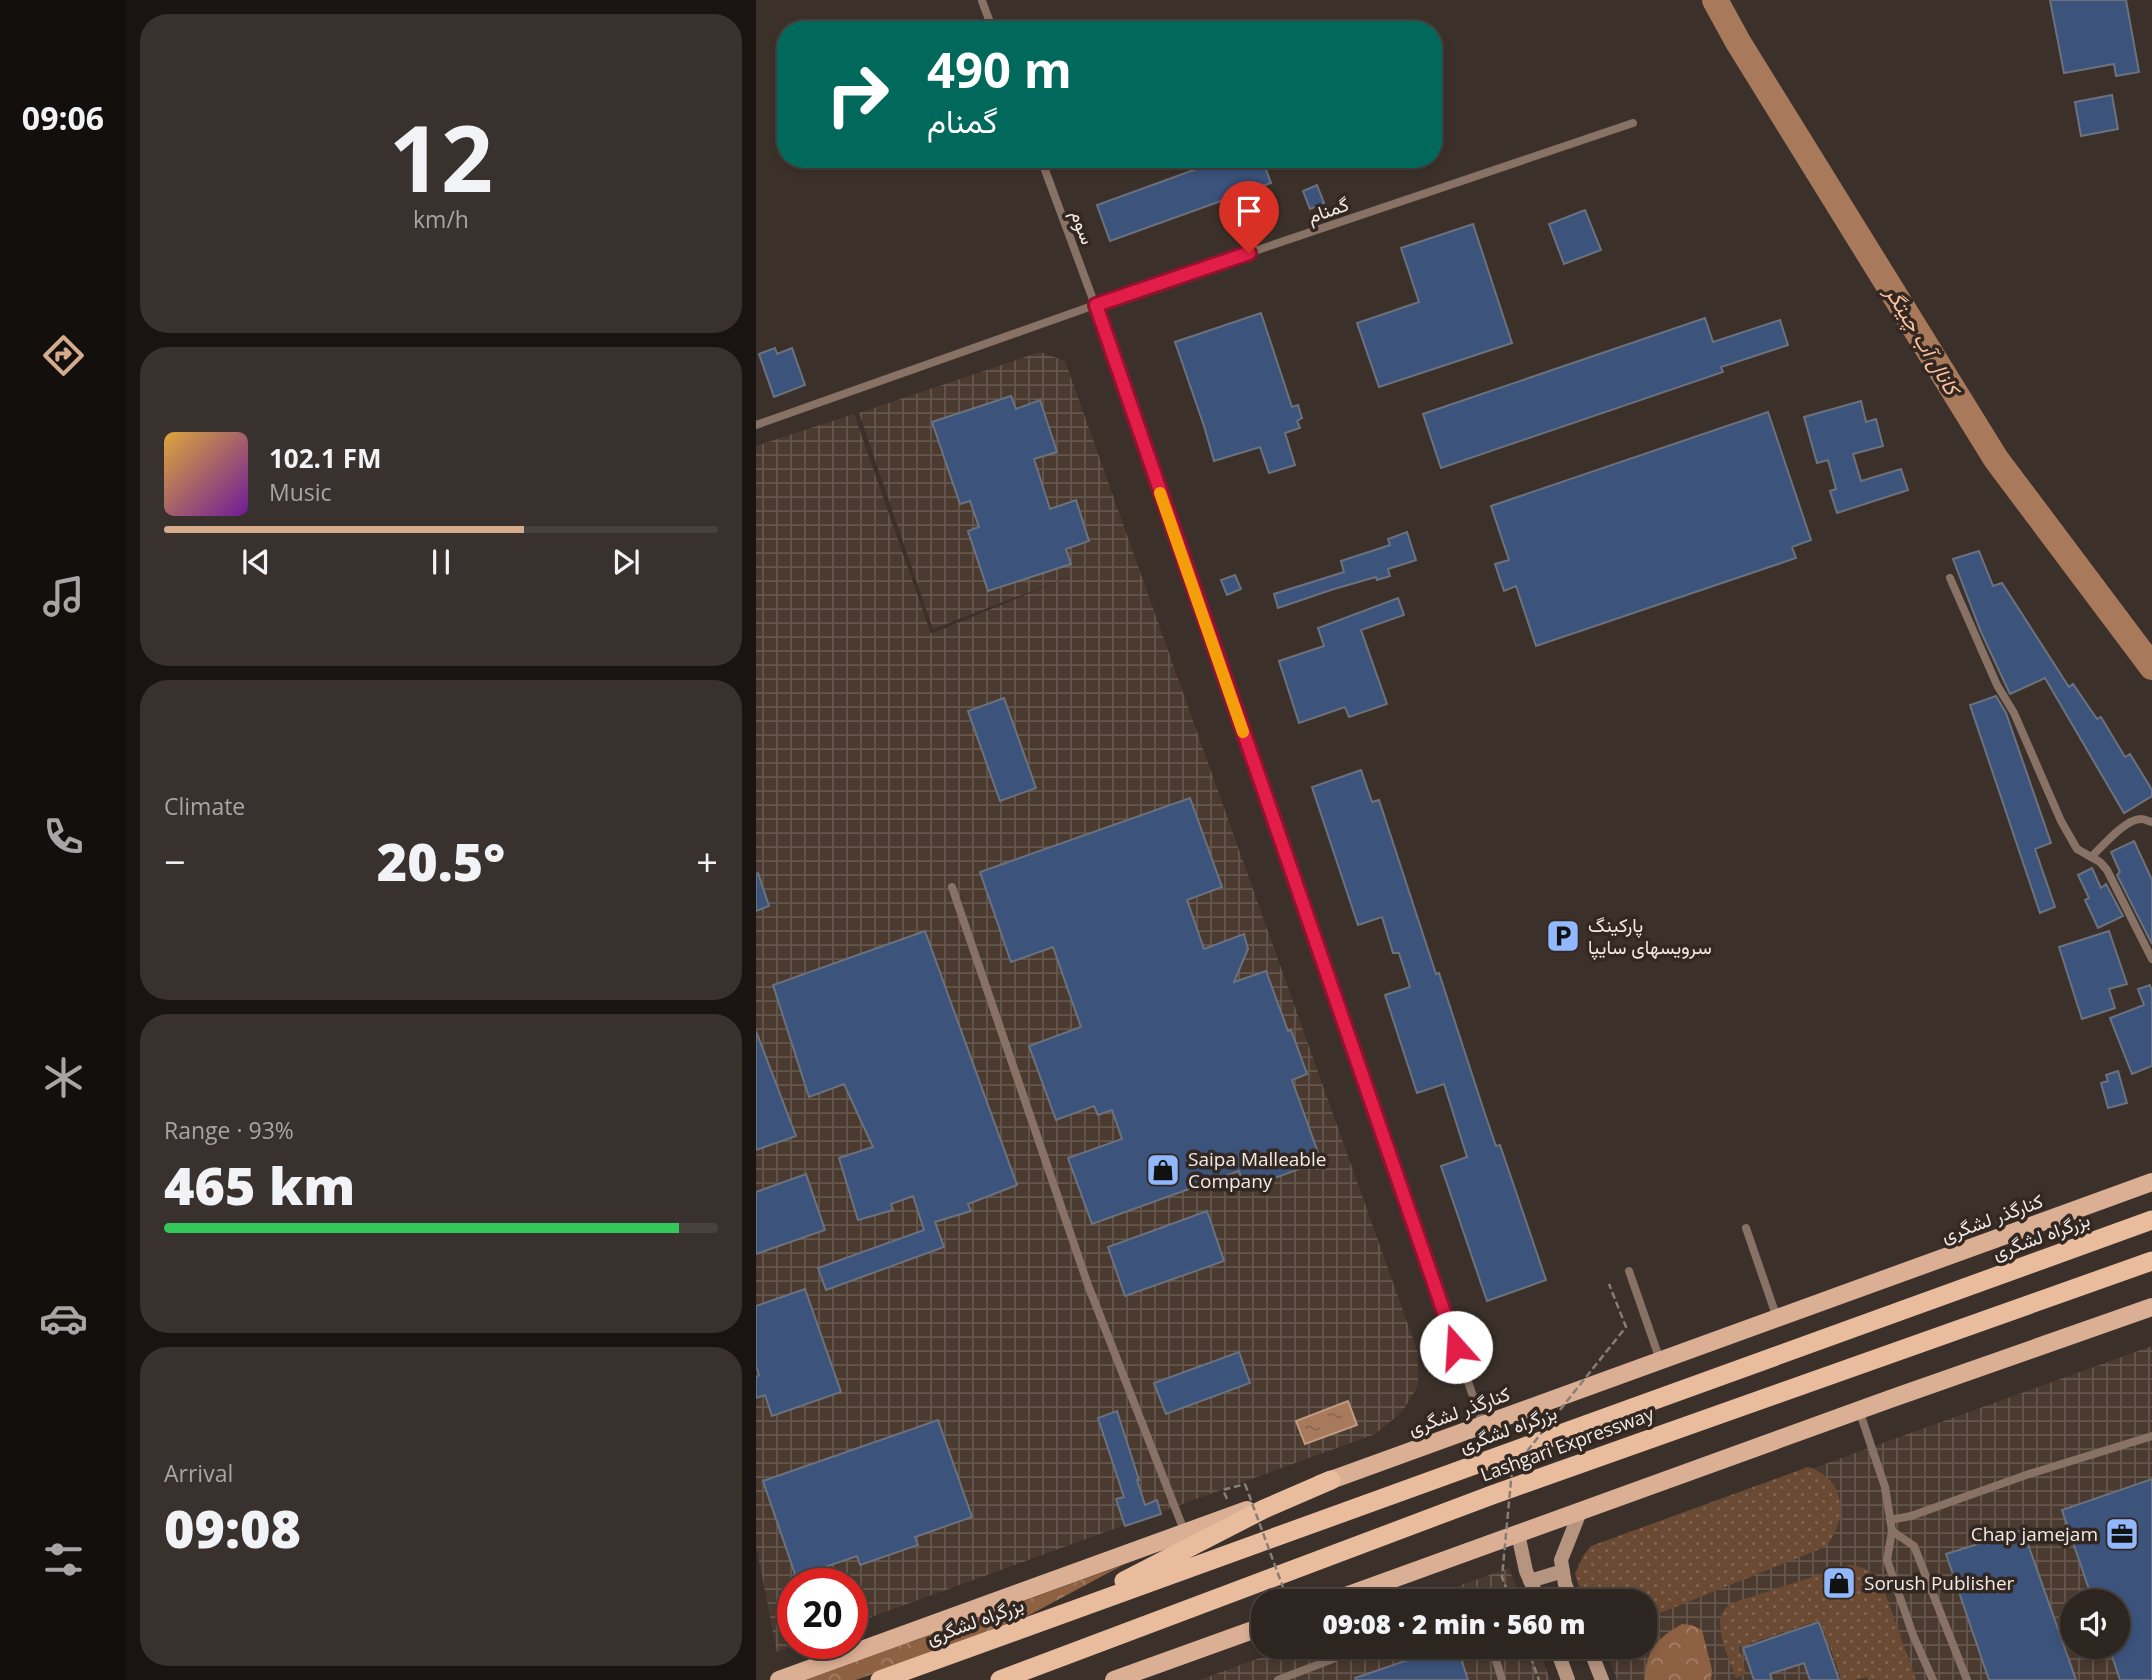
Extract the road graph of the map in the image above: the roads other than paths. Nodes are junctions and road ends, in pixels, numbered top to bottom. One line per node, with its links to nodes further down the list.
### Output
1 (982, 1): 2 (lane)
2 (990, 21)
3 (1633, 122): 5 (lane, گمنام)
4 (1044, 168): 5 (lane, سوم)
5 (1096, 305): 6 (lane, گمنام); 21 (lane, سوم)
6 (756, 425)
7 (1950, 578): 9 (lane)
8 (2152, 822): 9 (lane)
9 (2091, 857): 11 (lane)
10 (952, 887): 27 (lane)
11 (2152, 959)
12 (2152, 1182): 18 (main road, کنارگذر لشگری)
13 (2152, 1220): 34 (highway, بزرگراه لشگری)
14 (1746, 1228): 18 (lane)
15 (2152, 1261): 42 (highway, Lashgari Expressway)
16 (1629, 1271): 19 (lane)
17 (2152, 1307): 20 (main road)
18 (1777, 1318): 19 (main road, کنارگذر لشگری)
19 (1660, 1360): 21 (main road, کنارگذر لشگری)
20 (1859, 1410): 24 (main road); 25 (lane)
21 (1483, 1425): 23 (main road, کنارگذر لشگری)
22 (2152, 1436): 25 (lane)
23 (1331, 1480): 27 (main road, کنارگذر لشگری); 34 (highway)
24 (1580, 1512): 28 (main road); 29 (main road)
25 (1890, 1520): 26 (lane)
26 (1892, 1531): 48 (lane); 49 (lane)
27 (1185, 1533): 40 (main road, کنارگذر لشگری)
28 (1518, 1534): 30 (main road); 31 (main road)
29 (1563, 1571): 30 (main road); 33 (main road)
30 (1531, 1581): 32 (main road)
31 (1365, 1589)
32 (1534, 1589)
33 (1568, 1589)
34 (1068, 1612): 41 (highway, بزرگراه لشگری)
35 (1251, 1631): 43 (main road)
36 (1333, 1659): 44 (lane)
37 (1496, 1659): 45 (lane)
38 (1560, 1659): 46 (main road)
39 (1594, 1659): 47 (main road)
40 (779, 1680)
41 (880, 1680)
42 (1000, 1680)
43 (1114, 1680)
44 (1278, 1680)
45 (1502, 1680)
46 (1568, 1680)
47 (1602, 1680)
48 (1933, 1680)
49 (1967, 1680)

